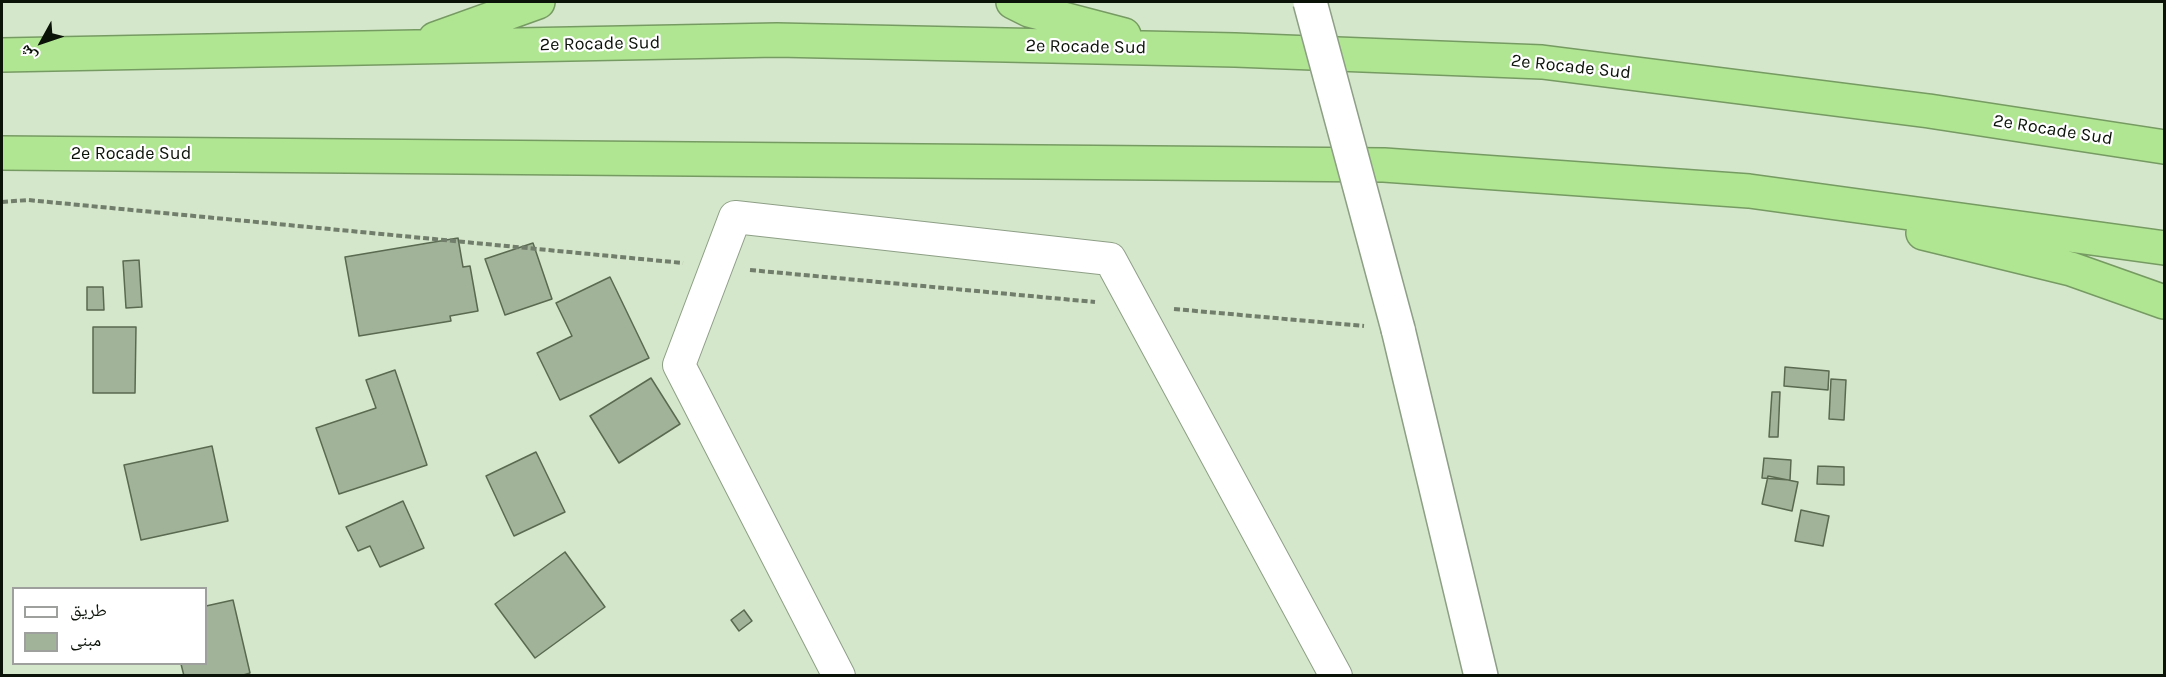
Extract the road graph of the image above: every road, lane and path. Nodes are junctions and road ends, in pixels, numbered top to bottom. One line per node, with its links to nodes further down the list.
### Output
1 (538, 2): 4 (highway)
2 (1013, 2): 5 (highway)
3 (1310, 2): 14 (main road, bridge)
4 (410, 48): 5 (highway, 2e Rocade Sud); 6 (highway, 2e Rocade Sud)
5 (1175, 49): 7 (highway, 2e Rocade Sud)
6 (2, 55)
7 (2164, 147)
8 (2, 153): 9 (highway, 2e Rocade Sud)
9 (1749, 191): 10 (highway, 2e Rocade Sud); 11 (highway)
10 (2164, 248)
11 (2164, 302)
12 (839, 675): 13 (street)
13 (1336, 675)
14 (1481, 675)

